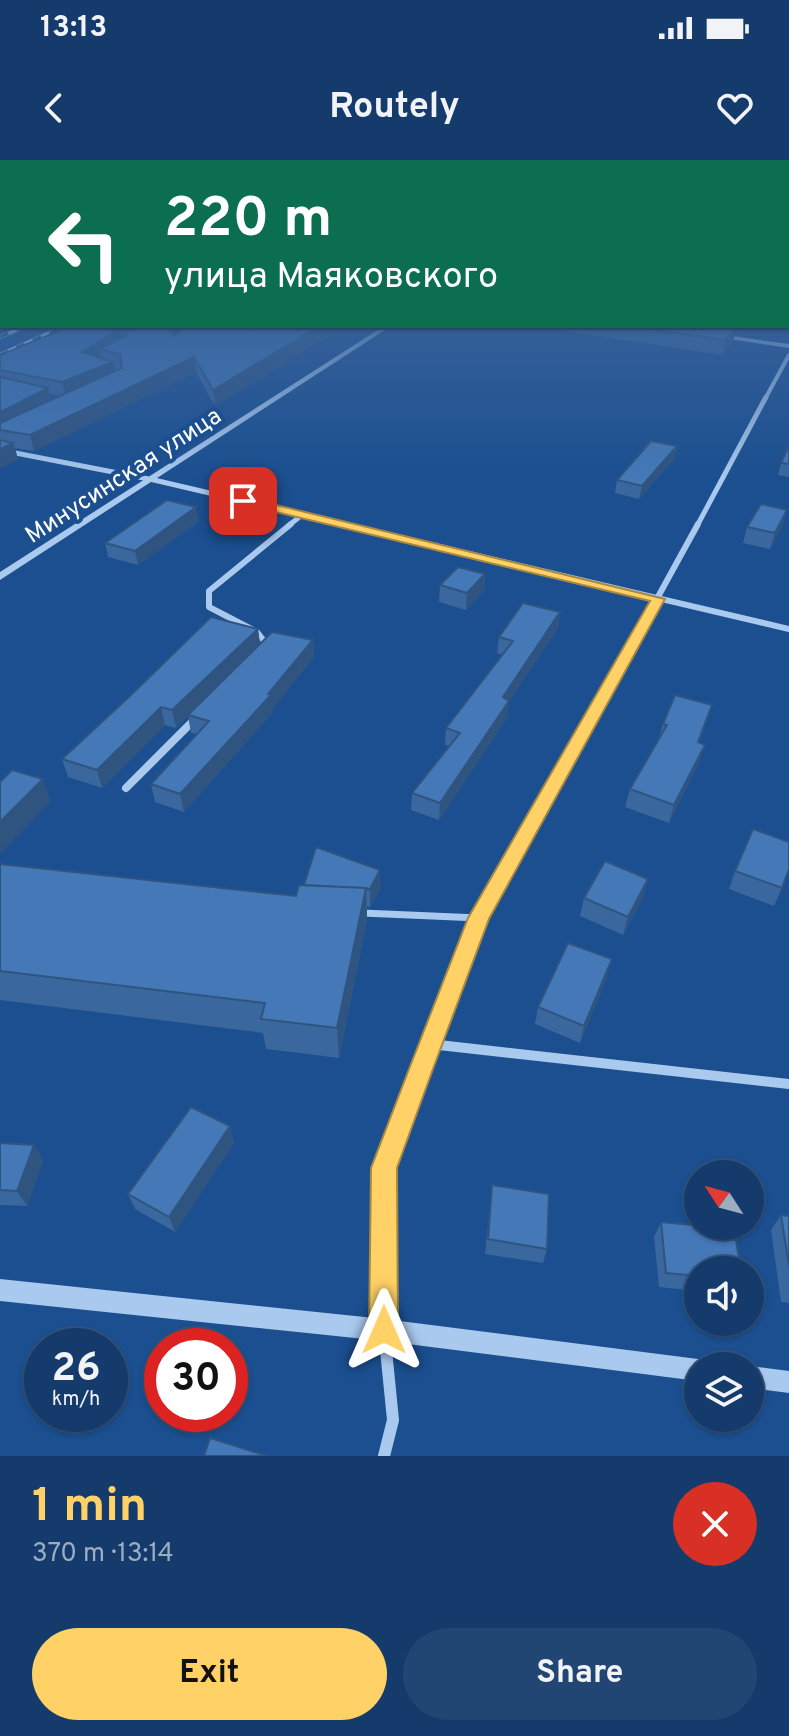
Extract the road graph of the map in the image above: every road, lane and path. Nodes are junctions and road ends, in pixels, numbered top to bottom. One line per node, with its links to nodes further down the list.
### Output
1 (340, 357): 4 (street, Минусинская улица)
2 (788, 357): 7 (street)
3 (0, 450): 4 (street)
4 (154, 480): 5 (street); 6 (street, Минусинская улица)
5 (302, 515): 7 (street); 9 (street)
6 (0, 577)
7 (658, 599): 8 (street); 13 (street)
8 (789, 629)
9 (258, 656)
10 (203, 711): 11 (street)
11 (126, 788)
12 (347, 912): 13 (lane)
13 (479, 918): 14 (street)
14 (430, 1044): 15 (street); 17 (street)
15 (789, 1084)
16 (0, 1290): 17 (street)
17 (384, 1330): 18 (street); 21 (street)
18 (684, 1368)
19 (764, 1379): 20 (street)
20 (789, 1382)
21 (384, 1456)

